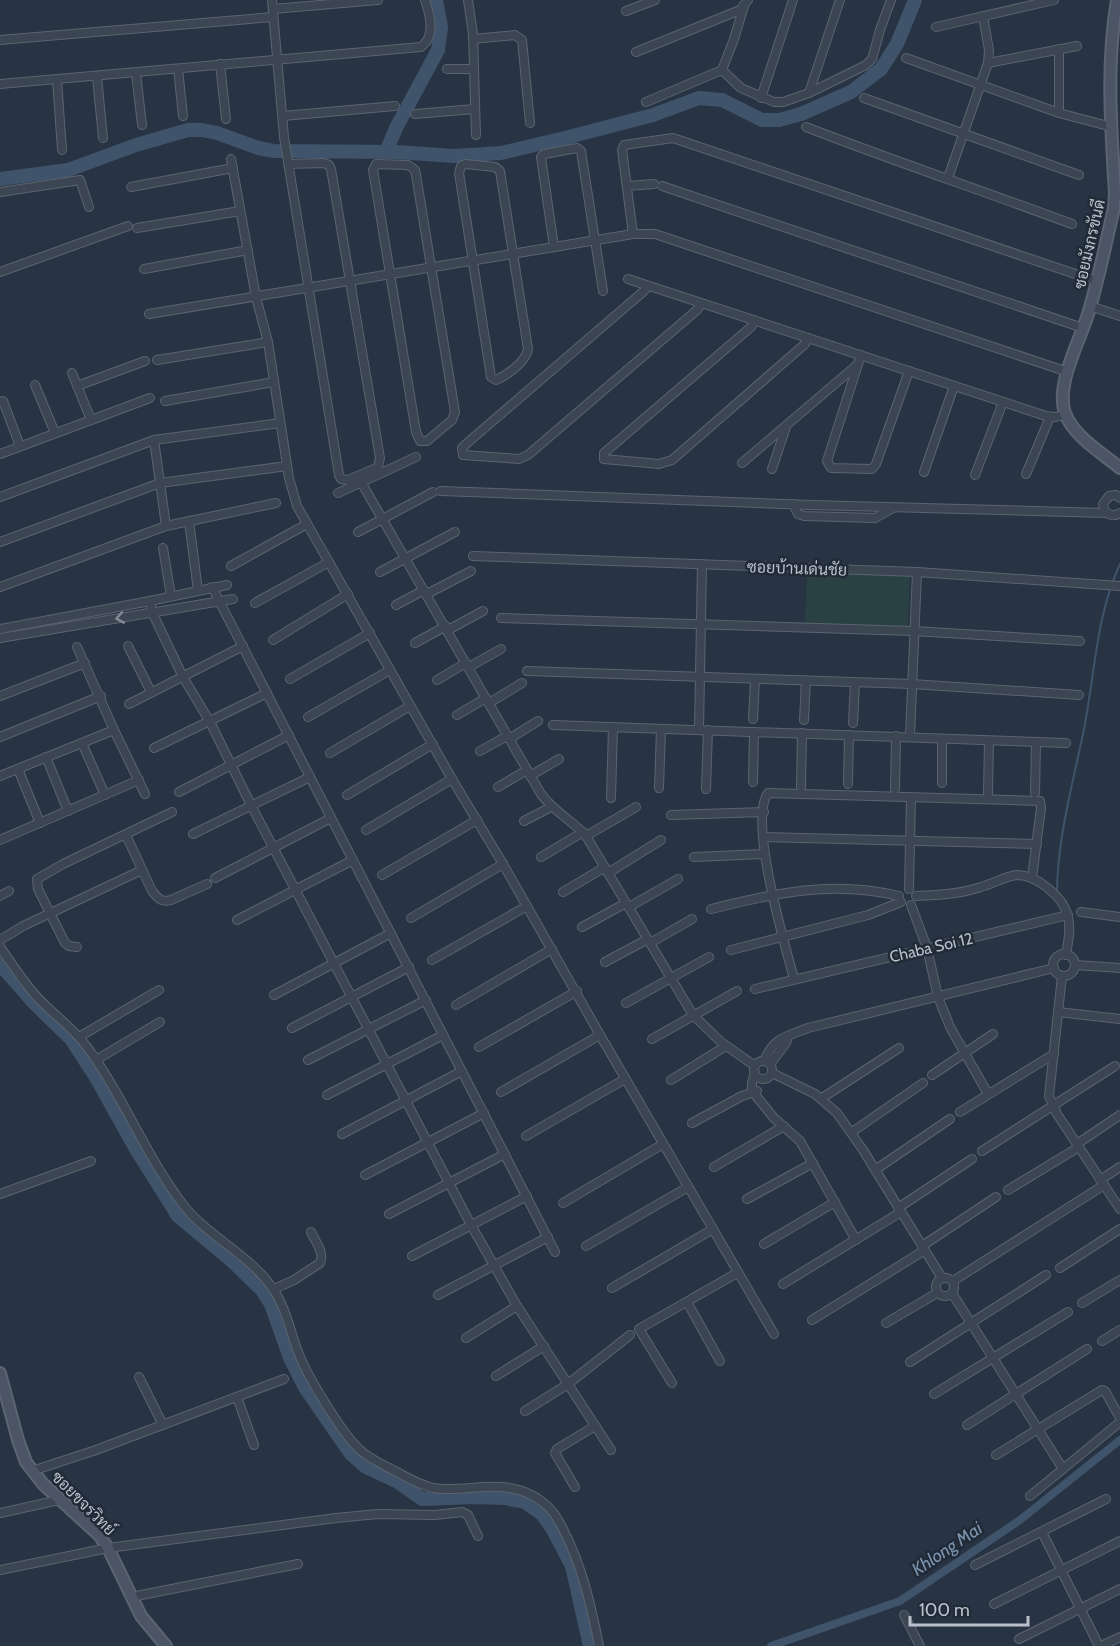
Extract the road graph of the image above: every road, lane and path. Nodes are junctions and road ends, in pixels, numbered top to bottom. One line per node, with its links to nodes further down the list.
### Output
1 (272, 0): 13 (street)
2 (378, 0): 13 (street)
3 (425, 0): 23 (street)
4 (468, 0): 16 (street)
5 (655, 0): 12 (street)
6 (793, 0): 36 (street)
7 (840, 0): 35 (street)
8 (891, 0): 35 (street)
9 (1054, 0): 14 (street)
10 (1117, 0): 21 (street, ซอยมังกรขันดี)
11 (746, 3): 20 (street); 29 (street)
12 (626, 11)
13 (273, 13): 17 (street); 23 (street)
14 (983, 16): 15 (street); 24 (street)
15 (936, 27)
16 (473, 39): 28 (street); 46 (street)
17 (0, 40)
18 (1077, 46): 19 (street)
19 (1059, 49): 24 (street); 41 (street)
20 (636, 52)
21 (1115, 57): 49 (street, ซอยมังกรขันดี)
22 (906, 58): 34 (street)
23 (277, 61): 25 (street); 44 (street)
24 (988, 63): 34 (street)
25 (220, 64): 26 (street); 45 (street)
26 (178, 69): 30 (street); 43 (street)
27 (447, 69): 28 (street)
28 (474, 69): 40 (street)
29 (722, 70): 36 (street); 38 (street)
30 (136, 73): 31 (street); 47 (street)
31 (97, 77): 32 (street); 52 (street)
32 (57, 80): 33 (street); 53 (street)
33 (0, 84)
34 (981, 85): 41 (street); 50 (street)
35 (808, 93): 36 (street)
36 (761, 98)
37 (864, 99): 50 (street)
38 (646, 102)
39 (395, 106): 44 (street)
40 (475, 109): 42 (street); 51 (street)
41 (1059, 113): 49 (street)
42 (415, 114)
43 (183, 116)
44 (283, 116): 54 (street)
45 (226, 120)
46 (530, 123)
47 (142, 125)
48 (806, 127): 56 (street)
49 (1112, 127): 61 (street, ซอยมังกรขันดี)
50 (963, 133): 55 (street); 56 (street)
51 (476, 135)
52 (103, 138)
53 (62, 150)
54 (288, 164): 75 (street); 78 (street)
55 (1079, 176)
56 (948, 178): 63 (street)
57 (627, 186): 64 (street); 76 (street); 86 (street)
58 (131, 187): 62 (street)
59 (0, 192): 60 (street)
60 (89, 207)
61 (1117, 208): 76 (street, ซอยมังกรขันดี)
62 (240, 211): 67 (street); 72 (street)
63 (1072, 224)
64 (633, 234): 65 (street); 94 (street)
65 (593, 240): 66 (street); 66 (street); 79 (street)
66 (554, 247): 68 (street)
67 (248, 250): 71 (street); 80 (street)
68 (513, 254): 69 (street); 69 (street); 69 (street)
69 (472, 260): 70 (street)
70 (431, 267): 73 (street); 73 (street); 73 (street)
71 (144, 269)
72 (0, 272)
73 (390, 274): 75 (street)
74 (628, 279): 77 (street)
75 (350, 281): 78 (street); 78 (street)
76 (1096, 281): 82 (street, ซอยมังกรขันดี)
77 (648, 286): 81 (street); 81 (street)
78 (308, 288): 80 (street)
79 (603, 291)
80 (256, 297): 83 (street); 88 (street)
81 (701, 304): 85 (street)
82 (1090, 306): 84 (street); 86 (street, ซอยมังกรขันดี)
83 (149, 314)
84 (1120, 316)
85 (754, 321): 87 (street); 87 (street)
86 (1083, 328): 94 (street, ซอยมังกรขันดี)
87 (808, 338): 89 (street)
88 (267, 342): 90 (street); 96 (street)
89 (861, 356): 92 (street); 93 (street)
90 (157, 360)
91 (145, 361): 99 (street)
92 (858, 365): 93 (street); 108 (street)
93 (909, 371): 98 (street)
94 (1068, 372): 104 (street, ซอยมังกรขันดี)
95 (72, 373): 99 (street)
96 (274, 382): 102 (street); 107 (street)
97 (35, 385): 109 (street)
98 (954, 386): 103 (street); 118 (street)
99 (77, 387): 106 (street)
100 (150, 398): 106 (street)
101 (3, 401): 111 (street)
102 (165, 401)
103 (1002, 402): 105 (street); 120 (street)
104 (1066, 416): 105 (street); 116 (street)
105 (1050, 417): 119 (street)
106 (91, 420): 109 (street)
107 (280, 423): 110 (street); 115 (street)
108 (786, 425): 114 (street); 117 (street)
109 (55, 434): 111 (street)
110 (154, 440): 122 (street); 124 (street)
111 (20, 446): 112 (street)
112 (0, 454)
113 (416, 457): 121 (street)
114 (742, 463)
115 (287, 466): 122 (street); 131 (street)
116 (1120, 468)
117 (772, 469)
118 (924, 472)
119 (1026, 474)
120 (975, 475)
121 (361, 482): 123 (street); 129 (street)
122 (160, 483): 132 (street); 135 (street)
123 (338, 493)
124 (0, 497)
125 (1120, 498): 127 (street)
126 (276, 503): 130 (street)
127 (1107, 513): 128 (street); 129 (street)
128 (1120, 513)
129 (382, 519): 133 (street); 138 (street)
130 (189, 520): 132 (street); 149 (street)
131 (307, 524): 139 (street); 141 (street)
132 (166, 526): 147 (street)
133 (358, 532)
134 (455, 532): 138 (street)
135 (0, 542)
136 (163, 548): 152 (street)
137 (473, 556): 140 (street, ซอยบ้านเด่นชัย)
138 (405, 558): 143 (street); 150 (street)
139 (329, 562): 151 (street); 156 (street)
140 (702, 564): 144 (street, ซอยบ้านเด่นชัย); 161 (street)
141 (231, 566)
142 (471, 571): 150 (street)
143 (380, 572)
144 (917, 572): 146 (street, ซอยบ้านเด่นชัย); 164 (street)
145 (227, 585): 148 (street)
146 (1120, 586)
147 (0, 587)
148 (212, 587): 149 (street); 154 (street)
149 (198, 591): 152 (street)
150 (426, 592): 157 (street); 162 (street)
151 (348, 594): 165 (street); 167 (street)
152 (171, 596): 155 (street)
153 (232, 599): 154 (street)
154 (219, 600): 159 (street); 171 (street)
155 (150, 601): 159 (street); 163 (street)
156 (255, 603)
157 (396, 605)
158 (483, 611): 162 (street)
159 (152, 612): 166 (street, one-way to 166); 178 (street)
160 (501, 618): 161 (street)
161 (701, 624): 164 (street); 179 (street)
162 (447, 628): 169 (street); 175 (street)
163 (0, 629)
164 (913, 631): 168 (street); 186 (street)
165 (370, 633): 176 (street); 180 (street)
166 (0, 638)
167 (273, 640)
168 (1080, 641)
169 (415, 643)
170 (128, 646): 187 (street)
171 (243, 646): 178 (street); 188 (street)
172 (77, 647): 174 (street)
173 (501, 649): 175 (street)
174 (85, 663): 190 (street); 191 (street)
175 (468, 665): 182 (street); 192 (street)
176 (390, 669): 194 (street); 196 (street)
177 (527, 671): 179 (street)
178 (183, 677): 187 (street); 200 (street)
179 (700, 678): 181 (street); 206 (street)
180 (290, 679)
181 (755, 679): 183 (street); 197 (street)
182 (436, 680)
183 (806, 681): 184 (street); 198 (street)
184 (855, 682): 186 (street); 201 (street)
185 (522, 683): 192 (street)
186 (912, 684): 189 (street); 213 (street)
187 (151, 692): 193 (street)
188 (267, 693): 200 (street); 210 (street)
189 (1079, 695)
190 (0, 696)
191 (101, 696): 205 (street); 214 (street)
192 (488, 700): 195 (street); 215 (street)
193 (129, 704)
194 (411, 706): 221 (street); 224 (street)
195 (457, 715)
196 (308, 717)
197 (753, 719)
198 (804, 720)
199 (538, 721): 215 (street)
200 (210, 722): 222 (street); 227 (street)
201 (853, 723)
202 (553, 724): 203 (street)
203 (613, 727): 204 (street); 249 (street)
204 (661, 729): 206 (street); 239 (street)
205 (114, 730): 219 (street); 233 (street)
206 (699, 730): 207 (street)
207 (708, 730): 208 (street); 240 (street)
208 (754, 732): 209 (street); 234 (street)
209 (802, 733): 211 (street); 238 (street)
210 (289, 735): 227 (street); 231 (street)
211 (849, 735): 212 (street); 236 (street)
212 (896, 736): 213 (street); 241 (street)
213 (910, 736): 216 (street)
214 (0, 737)
215 (508, 738): 223 (street); 229 (street)
216 (942, 740): 217 (street); 235 (street)
217 (989, 741): 218 (street); 243 (street)
218 (1036, 742): 220 (street); 245 (street)
219 (82, 743): 225 (street); 246 (street)
220 (1066, 743)
221 (433, 744): 232 (street); 247 (street)
222 (154, 748)
223 (480, 751)
224 (330, 753)
225 (46, 757): 228 (street); 253 (street)
226 (559, 759): 229 (street)
227 (232, 765): 242 (street); 250 (street)
228 (18, 769): 230 (street); 260 (street)
229 (528, 773): 237 (street); 251 (street)
230 (0, 776)
231 (310, 777): 250 (street); 257 (street)
232 (452, 779): 258 (street); 261 (street)
233 (139, 780): 244 (street); 246 (street)
234 (753, 782)
235 (942, 783)
236 (848, 784)
237 (498, 787)
238 (801, 787)
239 (658, 788)
240 (706, 789)
241 (895, 789)
242 (179, 792)
243 (988, 793)
244 (146, 794)
245 (1035, 794)
246 (105, 795): 253 (street)
247 (347, 795)
248 (911, 797): 255 (street); 268 (street); 269 (street)
249 (611, 798)
250 (252, 807): 262 (street); 270 (street)
251 (551, 807): 259 (street); 263 (street)
252 (636, 807): 263 (street)
253 (68, 811): 260 (street)
254 (172, 812): 264 (street)
255 (764, 812): 256 (street); 265 (street)
256 (671, 815)
257 (332, 818): 270 (street); 274 (street)
258 (477, 820): 275 (street); 278 (street)
259 (524, 821)
260 (40, 823): 266 (street)
261 (366, 830)
262 (193, 834)
263 (585, 834): 272 (street); 277 (street)
264 (126, 835): 276 (street); 296 (street)
265 (763, 837): 268 (street); 271 (street)
266 (1, 838)
267 (661, 840): 277 (street)
268 (910, 841): 269 (street); 283 (street)
269 (1037, 844): 280 (street)
270 (274, 847): 279 (street); 284 (street)
271 (764, 854): 273 (street); 287 (street)
272 (541, 857)
273 (694, 857)
274 (353, 860): 284 (street); 303 (street)
275 (503, 864): 293 (street); 299 (street)
276 (142, 870): 282 (street); 296 (street)
277 (607, 870): 286 (street); 291 (street)
278 (382, 875)
279 (215, 878)
280 (1032, 878): 289 (street); 297 (street)
281 (678, 879): 291 (street)
282 (207, 884)
283 (909, 889): 289 (street); 290 (street)
284 (296, 890): 301 (street); 316 (street)
285 (9, 891): 288 (street)
286 (563, 892)
287 (774, 894): 290 (street); 294 (street); 304 (street)
288 (0, 896)
289 (916, 896): 292 (street)
290 (900, 899): 292 (street); 304 (street)
291 (628, 905): 302 (street); 306 (street)
292 (911, 905): 309 (street)
293 (526, 906): 310 (street); 314 (street)
294 (711, 909)
295 (1081, 912): 298 (street)
296 (50, 914): 305 (street); 308 (street)
297 (1068, 915): 309 (street, Chaba Soi 12); 312 (street)
298 (1120, 917)
299 (411, 918)
300 (692, 919): 306 (street)
301 (237, 920)
302 (582, 927)
303 (391, 933): 316 (street); 318 (street)
304 (783, 936): 311 (street); 323 (street)
305 (0, 940)
306 (649, 941): 315 (street); 322 (street)
307 (0, 947): 343 (street)
308 (77, 947)
309 (927, 948): 323 (street, Chaba Soi 12); 330 (street)
310 (552, 949): 326 (street); 333 (street)
311 (731, 950)
312 (1066, 955): 317 (street); 319 (street)
313 (709, 957): 322 (street)
314 (432, 960)
315 (605, 962)
316 (334, 964): 328 (street); 329 (street)
317 (1075, 965): 320 (street); 321 (street)
318 (409, 967): 329 (street); 331 (street)
319 (1054, 968): 321 (street); 330 (street)
320 (1120, 968)
321 (1062, 976): 334 (street)
322 (670, 978): 332 (street); 335 (street)
323 (794, 979): 324 (street, Chaba Soi 12)
324 (755, 989)
325 (159, 990): 343 (street)
326 (577, 991): 342 (street); 346 (street)
327 (737, 991): 335 (street)
328 (274, 995)
329 (351, 997): 338 (street); 339 (street)
330 (938, 997): 349 (street); 353 (street)
331 (426, 1000): 339 (street); 341 (street)
332 (626, 1002)
333 (456, 1005)
334 (1058, 1012): 336 (street); 348 (street)
335 (693, 1015): 344 (street); 345 (street)
336 (1120, 1019)
337 (160, 1022): 350 (street)
338 (292, 1028)
339 (369, 1030): 351 (street); 352 (street)
340 (993, 1034): 349 (street)
341 (443, 1035): 352 (street); 355 (street)
342 (600, 1035): 358 (street); 361 (street)
343 (79, 1037): 350 (street)
344 (652, 1039)
345 (726, 1046): 356 (street); 359 (street)
346 (479, 1047)
347 (899, 1048): 365 (street)
348 (1054, 1054): 363 (street); 367 (street)
349 (964, 1055): 357 (street); 363 (street)
350 (96, 1060): 422 (street)
351 (308, 1060)
352 (386, 1063): 364 (street); 366 (street)
353 (769, 1066): 356 (street); 356 (street); 365 (street)
354 (1115, 1066): 367 (street)
355 (462, 1071): 366 (street); 369 (street)
356 (757, 1073): 362 (street)
357 (932, 1075)
358 (625, 1078): 376 (street); 378 (street)
359 (670, 1080)
360 (923, 1083): 374 (street)
361 (501, 1092)
362 (756, 1094): 372 (street); 373 (street)
363 (988, 1094): 368 (street)
364 (327, 1095)
365 (822, 1098): 374 (street)
366 (406, 1100): 375 (street); 377 (street)
367 (1052, 1105): 379 (street); 380 (street)
368 (960, 1112)
369 (483, 1113): 377 (street); 381 (street)
370 (1120, 1115): 379 (street)
371 (950, 1119): 387 (street)
372 (692, 1123)
373 (784, 1126): 384 (street); 385 (street)
374 (852, 1132): 387 (street)
375 (342, 1134)
376 (526, 1136)
377 (428, 1142): 388 (street); 390 (street)
378 (663, 1144): 391 (street); 398 (street)
379 (1078, 1145): 389 (street); 392 (street)
380 (982, 1151)
381 (505, 1154): 390 (street); 394 (street)
382 (972, 1159): 400 (street)
383 (91, 1161): 393 (street)
384 (813, 1163): 396 (street); 397 (street)
385 (714, 1167)
386 (1120, 1167): 389 (street)
387 (875, 1170): 400 (street)
388 (364, 1176)
389 (1102, 1182): 399 (street); 419 (street)
390 (449, 1183): 401 (street); 402 (street)
391 (688, 1186): 404 (street); 409 (street)
392 (1008, 1190)
393 (0, 1194)
394 (526, 1196): 402 (street); 406 (street)
395 (996, 1197): 410 (street)
396 (747, 1199)
397 (835, 1202): 407 (street); 408 (street)
398 (563, 1203)
399 (1120, 1209)
400 (899, 1210): 407 (street); 410 (street)
401 (389, 1214)
402 (471, 1225): 412 (street); 413 (street)
403 (1120, 1229): 414 (street)
404 (713, 1230): 415 (street); 421 (street)
405 (311, 1232): 422 (street)
406 (548, 1237): 411 (street); 413 (street)
407 (856, 1240): 420 (street)
408 (764, 1244)
409 (586, 1246)
410 (924, 1248): 417 (street); 430 (street)
411 (555, 1252)
412 (412, 1256)
413 (494, 1266): 425 (street); 428 (street)
414 (1060, 1268)
415 (737, 1273): 426 (street); 434 (street)
416 (1046, 1275): 432 (street)
417 (942, 1278): 419 (street); 423 (street)
418 (1120, 1280): 427 (street)
419 (953, 1281): 424 (street)
420 (783, 1284)
421 (612, 1288)
422 (274, 1290): 484 (street)
423 (937, 1293): 424 (street); 431 (street)
424 (952, 1293): 432 (street)
425 (438, 1295)
426 (687, 1302): 441 (street); 447 (street)
427 (1082, 1303)
428 (517, 1305): 436 (street); 438 (street)
429 (1068, 1312): 440 (street)
430 (812, 1320)
431 (886, 1323)
432 (972, 1324): 440 (street); 442 (street)
433 (1120, 1330): 437 (street)
434 (774, 1334)
435 (630, 1335): 448 (street)
436 (466, 1338)
437 (1102, 1341)
438 (544, 1346): 444 (street); 448 (street)
439 (1087, 1349): 450 (street)
440 (993, 1358): 449 (street); 450 (street)
441 (720, 1361)
442 (910, 1362)
443 (0, 1373): 462 (street, ซอยขจรวิทย์)
444 (496, 1376)
445 (139, 1377): 454 (street)
446 (284, 1379): 451 (street)
447 (672, 1383)
448 (568, 1384): 452 (street); 456 (street)
449 (934, 1394)
450 (1015, 1394): 455 (street); 457 (street)
451 (237, 1397): 454 (street); 458 (street)
452 (525, 1412)
453 (1120, 1420): 457 (street); 461 (street)
454 (163, 1425): 462 (street)
455 (967, 1425)
456 (595, 1426): 459 (street); 463 (street)
457 (1037, 1428): 460 (street); 461 (street)
458 (254, 1444)
459 (611, 1450)
460 (996, 1455)
461 (1063, 1469): 464 (street)
462 (32, 1472): 466 (street, ซอยขจรวิทย์)
463 (574, 1487)
464 (1030, 1496)
465 (1106, 1499): 468 (street)
466 (59, 1500): 467 (street); 471 (street, ซอยขจรวิทย์)
467 (0, 1513)
468 (1042, 1532): 473 (street); 475 (street)
469 (478, 1536): 471 (street)
470 (1120, 1541): 475 (street)
471 (108, 1548): 474 (street); 477 (street, ซอยขจรวิทย์)
472 (298, 1564): 477 (street)
473 (975, 1565)
474 (0, 1570)
475 (1061, 1571): 478 (street); 479 (street)
476 (1120, 1589): 479 (street)
477 (131, 1597): 483 (street, ซอยขจรวิทย์)
478 (994, 1604)
479 (1080, 1609): 482 (street); 486 (street)
480 (904, 1615): 485 (street)
481 (1120, 1637): 486 (street)
482 (1019, 1639)
483 (166, 1646)
484 (598, 1646)
485 (920, 1646)
486 (1100, 1646)

